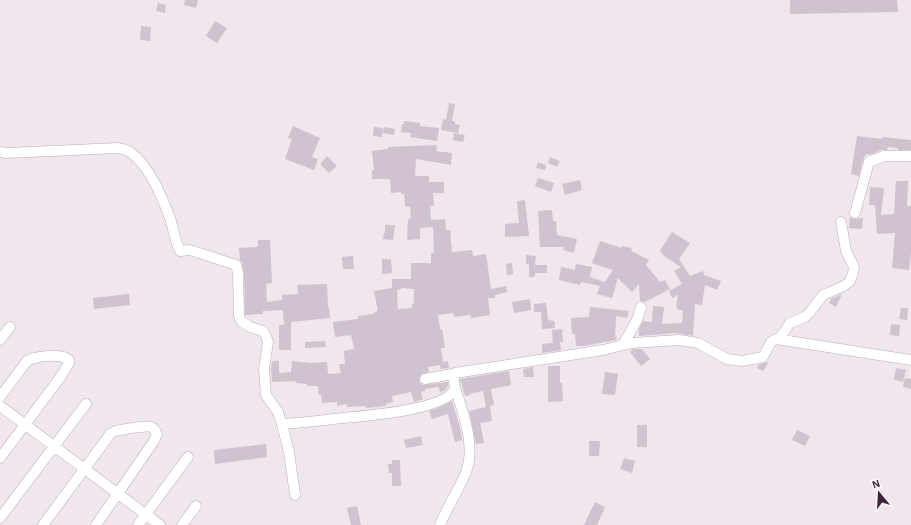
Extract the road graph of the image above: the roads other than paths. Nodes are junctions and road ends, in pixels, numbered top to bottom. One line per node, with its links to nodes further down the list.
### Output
1 (0, 152): 18 (street)
2 (911, 156): 3 (street)
3 (855, 213)
4 (841, 222): 7 (street)
5 (641, 307): 9 (street)
6 (10, 327): 8 (street)
7 (779, 339): 9 (street); 10 (street)
8 (0, 340)
9 (623, 345): 11 (street)
10 (911, 360)
11 (452, 374): 12 (street); 13 (street)
12 (425, 379)
13 (455, 388): 18 (street); 33 (street)
14 (0, 397): 17 (street)
15 (86, 404): 19 (street)
16 (0, 406): 17 (street)
17 (25, 424): 19 (street); 21 (street)
18 (282, 424): 24 (street)
19 (54, 446): 22 (street); 27 (street)
20 (188, 457): 26 (street)
21 (0, 458)
22 (85, 469): 23 (street); 23 (street); 28 (street)
23 (118, 493): 26 (street); 29 (street)
24 (295, 495)
25 (196, 506): 32 (street)
26 (145, 515): 30 (street); 31 (street)
27 (0, 518)
28 (43, 525)
29 (96, 525)
30 (138, 525)
31 (160, 525)
32 (182, 525)
33 (440, 525)

